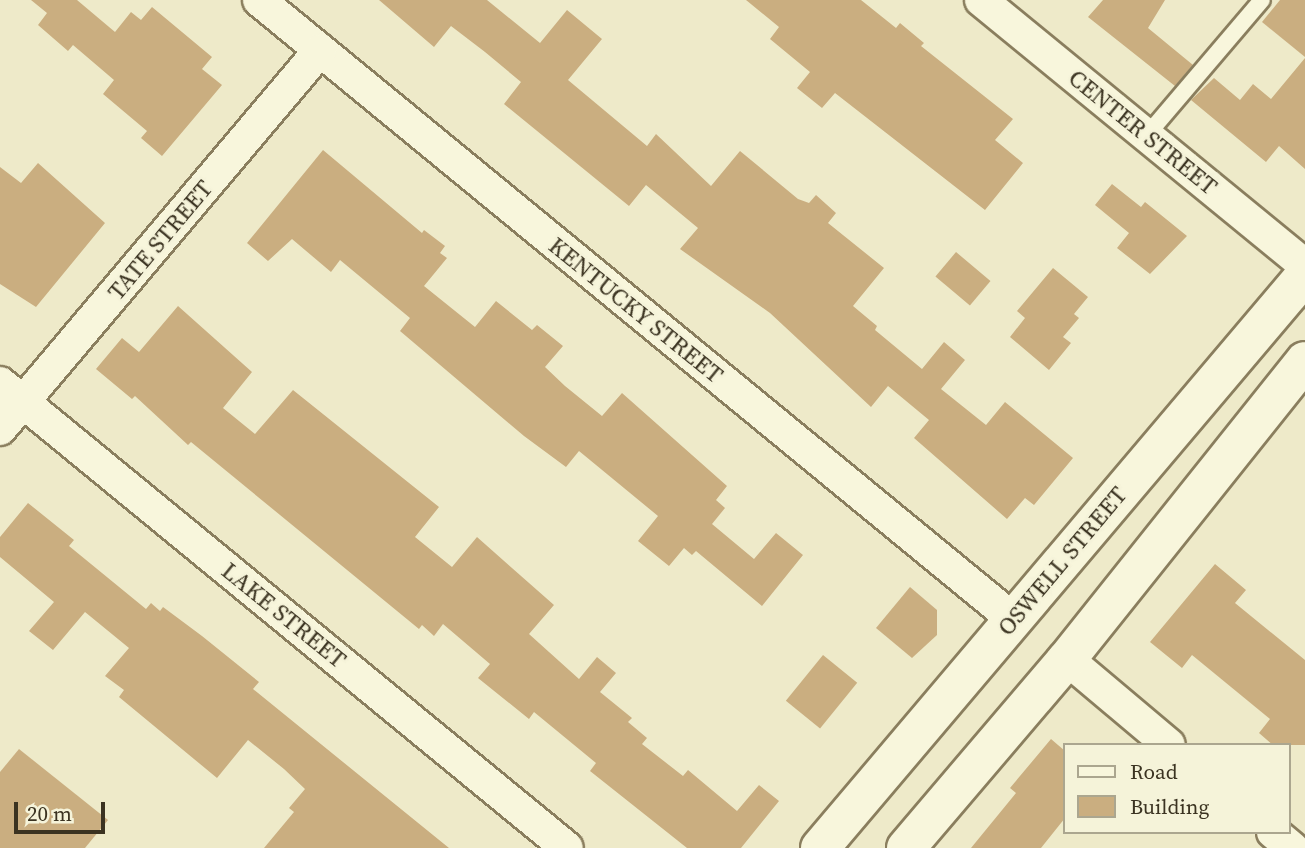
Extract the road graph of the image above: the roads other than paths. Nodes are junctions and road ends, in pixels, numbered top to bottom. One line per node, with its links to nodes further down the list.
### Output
1 (259, 0): 4 (street, KENTUCKY STREET)
2 (981, 0): 5 (street, CENTER STREET)
3 (1262, 0): 5 (lane)
4 (320, 50): 9 (street, TATE STREET); 11 (street, KENTUCKY STREET)
5 (1147, 135): 6 (street, CENTER STREET)
6 (1305, 265)
7 (1305, 275): 11 (main road, OSWELL STREET)
8 (1305, 361): 12 (main road)
9 (12, 392): 10 (street, TATE STREET); 15 (street, LAKE STREET)
10 (0, 429)
11 (1013, 619): 16 (main road, OSWELL STREET)
12 (1067, 659): 13 (street); 17 (main road)
13 (1167, 743)
14 (1275, 834): 18 (street)
15 (567, 848)
16 (820, 848)
17 (906, 848)
18 (1292, 848)

